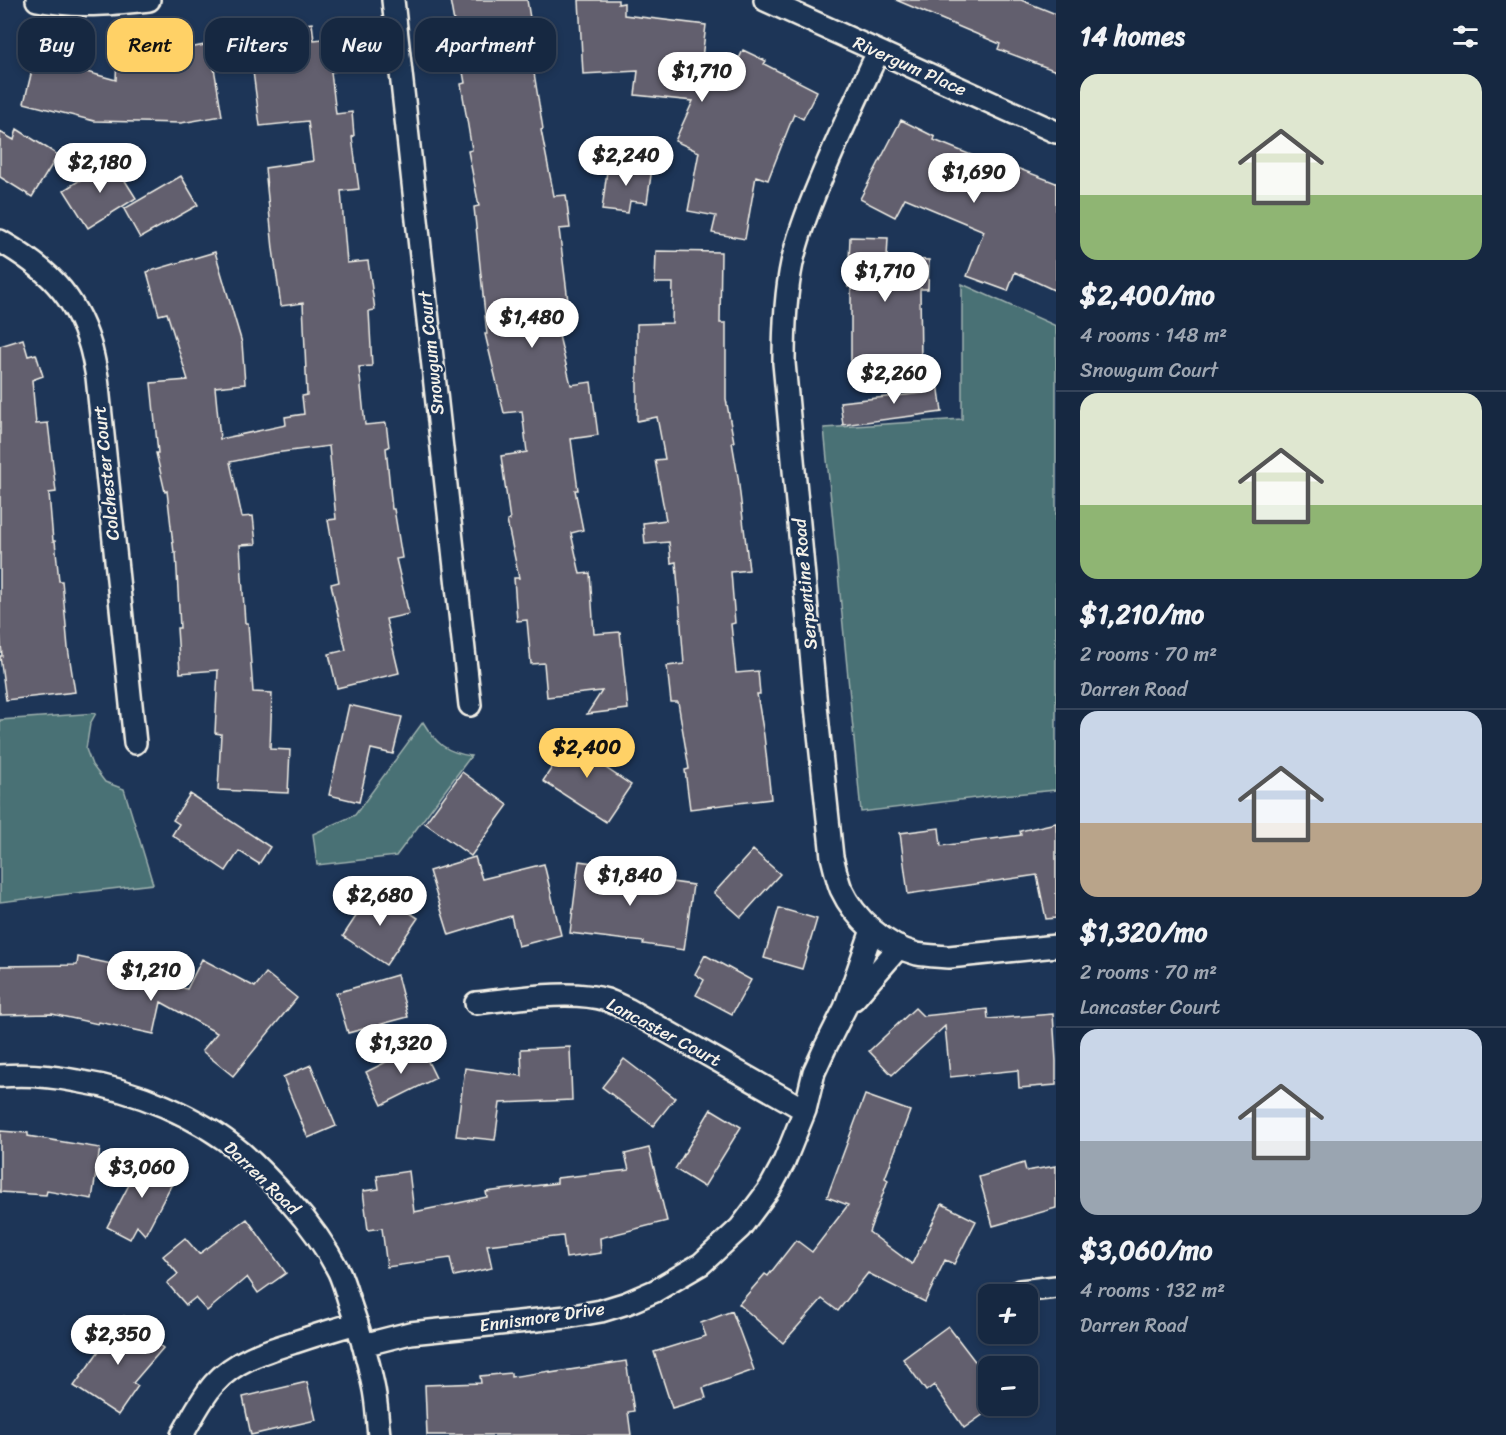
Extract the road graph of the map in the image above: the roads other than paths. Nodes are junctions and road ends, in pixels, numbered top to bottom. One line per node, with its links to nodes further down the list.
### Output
1 (37, 0): 2 (street)
2 (149, 0)
3 (393, 0): 8 (street, Snowgum Court)
4 (765, 0): 5 (street, Rivergum Place)
5 (878, 52): 6 (street, Rivergum Place); 10 (street, Serpentine Road)
6 (1056, 132)
7 (0, 241): 9 (street, Colchester Court)
8 (470, 705)
9 (135, 743)
10 (872, 930): 12 (street, Serpentine Road); 14 (street, Ennismore Drive)
11 (1056, 946): 12 (street, Serpentine Road)
12 (899, 947): 14 (street, Ennismore Drive)
13 (476, 1003): 16 (street, Lancaster Court)
14 (845, 1008): 16 (street, Ennismore Drive)
15 (0, 1076): 19 (street, Darren Road)
16 (805, 1110): 20 (street, Ennismore Drive)
17 (1056, 1287): 18 (street)
18 (1038, 1289)
19 (357, 1323): 20 (street, Darren Road); 21 (street)
20 (363, 1345): 22 (street, Darren Road)
21 (182, 1435)
22 (379, 1435)

